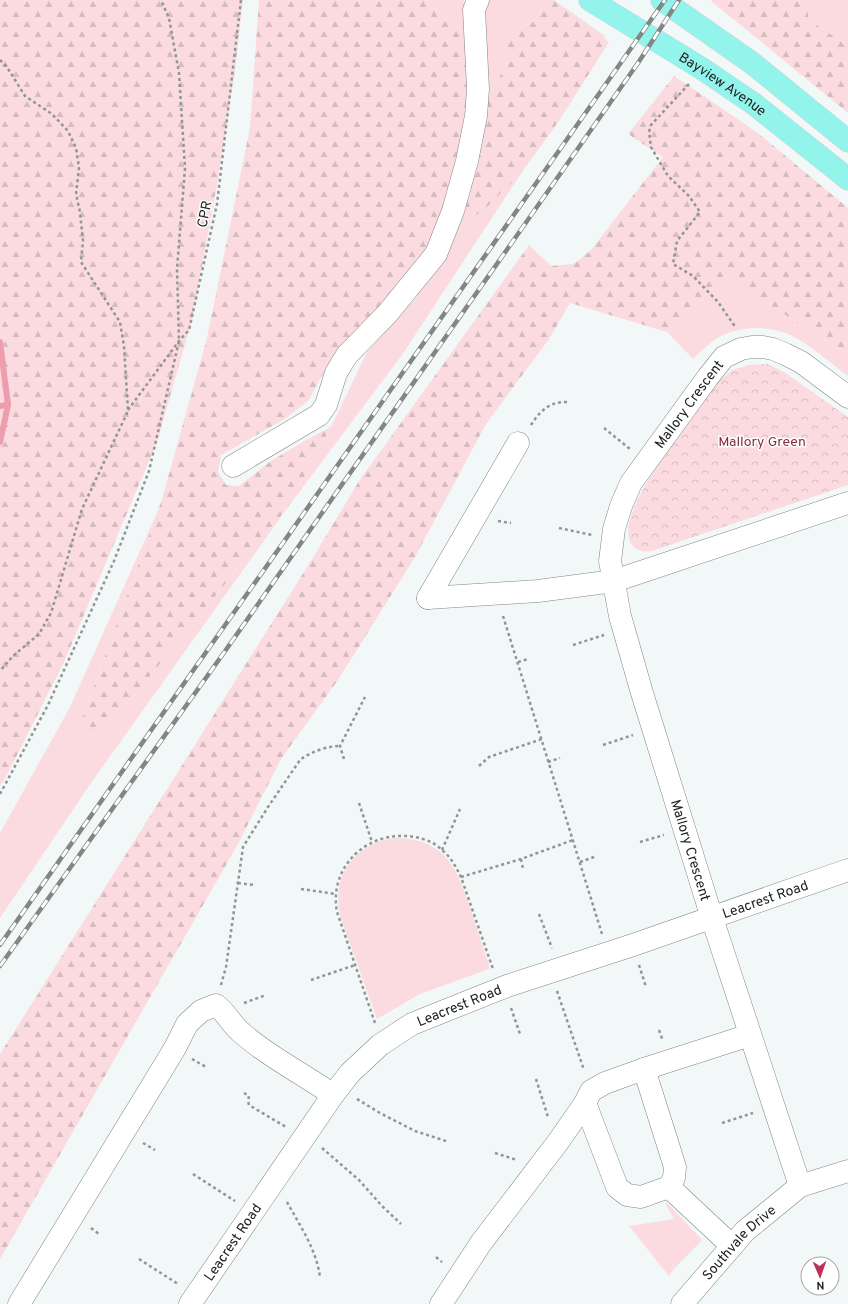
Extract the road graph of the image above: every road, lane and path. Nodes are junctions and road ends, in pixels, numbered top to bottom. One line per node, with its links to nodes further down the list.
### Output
1 (161, 0): 11 (path)
2 (241, 0): 11 (path, CPR)
3 (478, 0): 18 (street)
4 (590, 0): 7 (main road, Bayview Avenue)
5 (662, 0): 8 (main road)
6 (0, 60): 14 (path)
7 (701, 68): 9 (main road, Bayview Avenue); 10 (path)
8 (848, 141)
9 (848, 179)
10 (740, 333)
11 (179, 341): 14 (path, CPR); 38 (path)
12 (848, 397): 22 (street, Mallory Crescent)
13 (567, 402): 16 (path)
14 (128, 411): 28 (path, CPR)
15 (604, 428): 17 (path)
16 (518, 443): 23 (street)
17 (632, 451)
18 (233, 466)
19 (848, 502): 22 (street)
20 (559, 528): 21 (path)
21 (595, 535)
22 (614, 581): 23 (street); 57 (street, Mallory Crescent)
23 (496, 593): 27 (path)
24 (606, 634): 25 (path)
25 (573, 645)
26 (528, 659): 27 (path)
27 (518, 662): 31 (path)
28 (0, 671)
29 (365, 698): 33 (path)
30 (638, 734): 32 (path)
31 (542, 739): 36 (path); 37 (path)
32 (603, 745)
33 (340, 746): 35 (path); 52 (path)
34 (560, 758): 36 (path)
35 (344, 759)
36 (548, 762): 42 (path)
37 (479, 766)
38 (0, 794)
39 (359, 803): 43 (path)
40 (460, 809): 45 (path)
41 (668, 834): 44 (path)
42 (573, 840): 47 (path); 48 (path)
43 (372, 842): 45 (path); 55 (path)
44 (640, 842)
45 (442, 850): 51 (path)
46 (597, 856): 48 (path)
47 (521, 859): 49 (path); 51 (path)
48 (580, 862): 58 (path)
49 (523, 869)
50 (848, 870): 57 (street, Leacrest Road)
51 (461, 878): 63 (path)
52 (238, 883): 53 (path); 62 (path)
53 (254, 885)
54 (301, 889): 55 (path)
55 (336, 894): 60 (path)
56 (539, 914): 59 (path)
57 (712, 918): 61 (street, Leacrest Road); 67 (street, Mallory Crescent)
58 (602, 934)
59 (553, 951)
60 (355, 965): 64 (path); 65 (path)
61 (551, 973): 63 (street, Leacrest Road); 72 (path)
62 (225, 974)
63 (499, 979): 66 (path); 70 (street, Leacrest Road)
64 (311, 980)
65 (376, 1025)
66 (520, 1034)
67 (750, 1035): 68 (street); 81 (street, Mallory Crescent)
68 (644, 1069): 72 (street); 82 (street)
69 (536, 1079): 77 (path)
70 (336, 1091): 75 (street, Leacrest Road); 76 (path); 90 (street)
71 (244, 1093): 75 (path)
72 (588, 1097): 77 (street); 82 (street)
73 (755, 1112): 74 (path)
74 (722, 1123)
75 (298, 1132): 80 (street, Leacrest Road); 84 (path)
76 (449, 1142)
77 (558, 1142): 91 (street)
78 (848, 1171): 81 (street)
79 (193, 1174): 83 (path)
80 (275, 1181): 87 (path); 88 (street, Leacrest Road)
81 (800, 1186): 85 (street, Southvale Drive)
82 (669, 1187): 85 (street)
83 (239, 1203)
84 (401, 1224)
85 (732, 1246): 89 (street, Southvale Drive)
86 (139, 1259): 88 (path)
87 (320, 1278)
88 (186, 1295)
89 (690, 1301)
90 (19, 1304)
91 (441, 1304)

